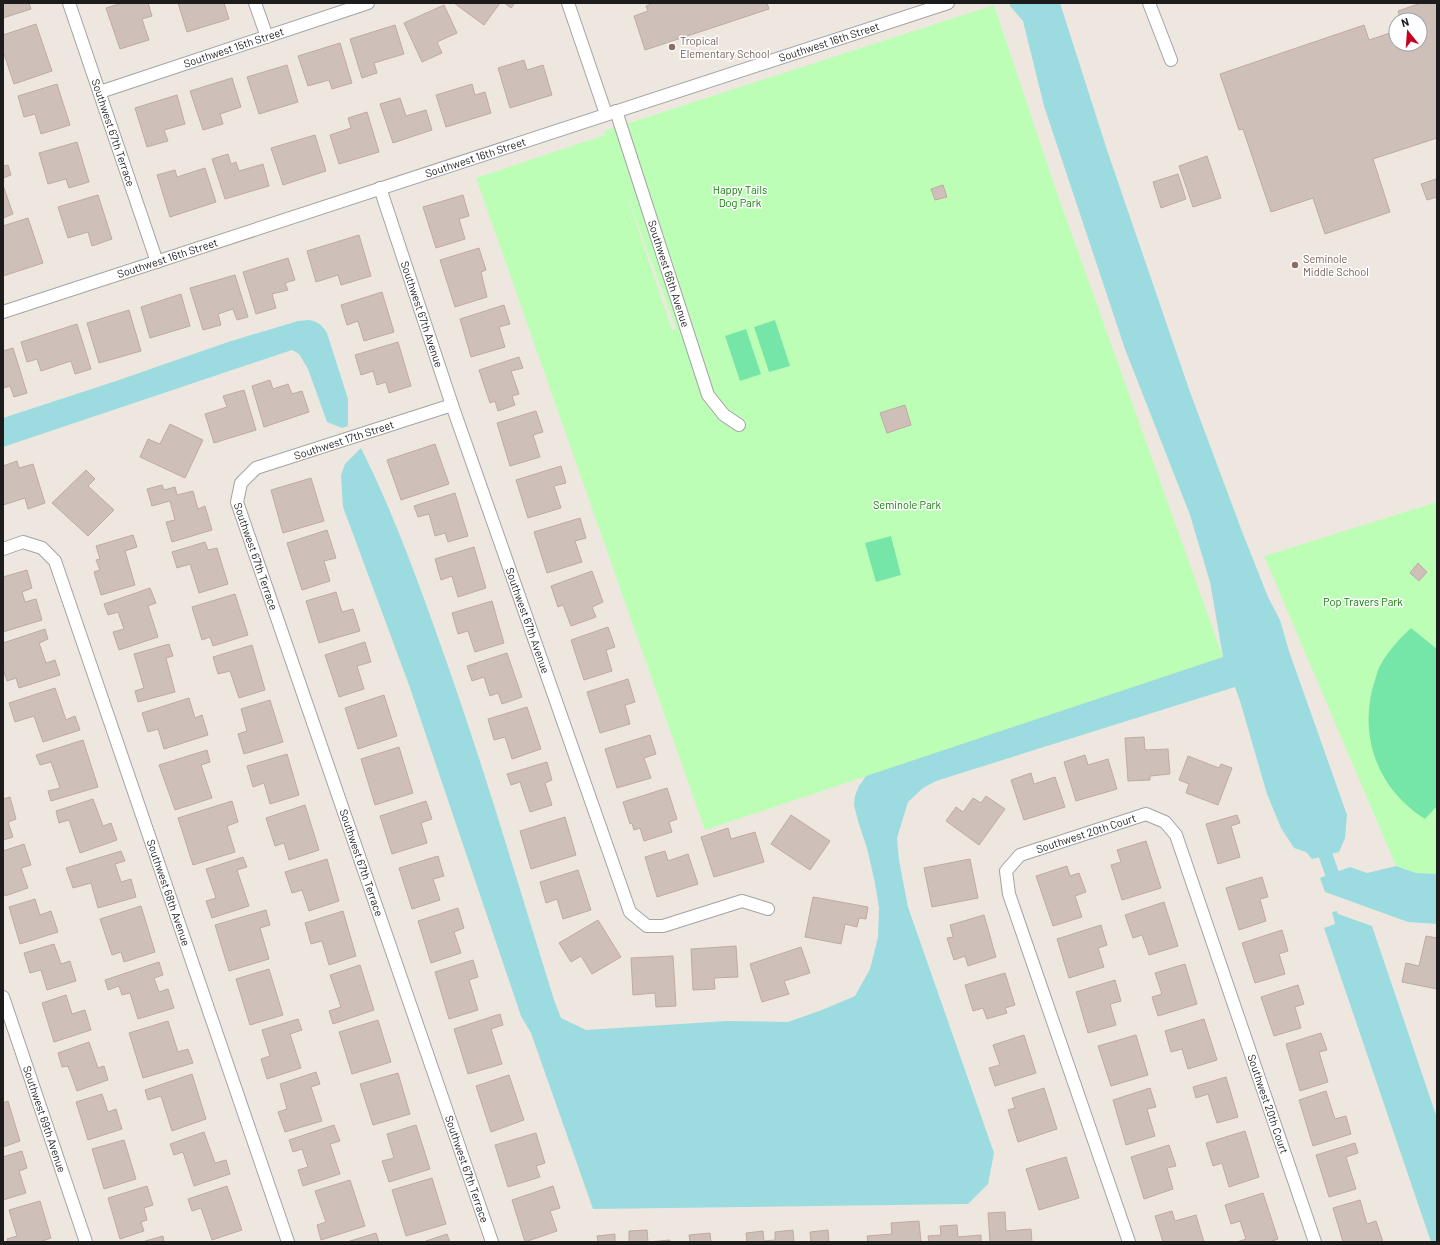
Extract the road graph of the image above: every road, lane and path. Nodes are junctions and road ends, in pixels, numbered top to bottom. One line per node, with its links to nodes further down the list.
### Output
1 (69, 3): 9 (street, Southwest 67th Terrace)
2 (255, 3): 7 (street)
3 (368, 3): 7 (street, Southwest 15th Street)
4 (568, 3): 10 (street, Southwest 66th Avenue)
5 (948, 3): 10 (street, Southwest 16th Street)
6 (1149, 3): 8 (street)
7 (267, 37): 9 (street, Southwest 15th Street)
8 (1171, 60)
9 (100, 92): 12 (street, Southwest 67th Terrace)
10 (611, 113): 11 (street, Southwest 16th Street); 15 (street, Southwest 66th Avenue)
11 (380, 188): 12 (street, Southwest 16th Street); 14 (street, Southwest 67th Avenue)
12 (157, 262): 13 (street, Southwest 16th Street)
13 (3, 312)
14 (452, 405): 16 (street, Southwest 17th Street); 18 (street, Southwest 67th Avenue)
15 (739, 425)
16 (241, 483): 22 (street, Southwest 67th Terrace)
17 (3, 549): 21 (street, Southwest 68th Avenue)
18 (768, 909)
19 (3, 997): 20 (street, Southwest 69th Avenue)
20 (86, 1242)
21 (288, 1242)
22 (492, 1242)
23 (1129, 1242): 24 (street, Southwest 20th Court)
24 (1315, 1242)

